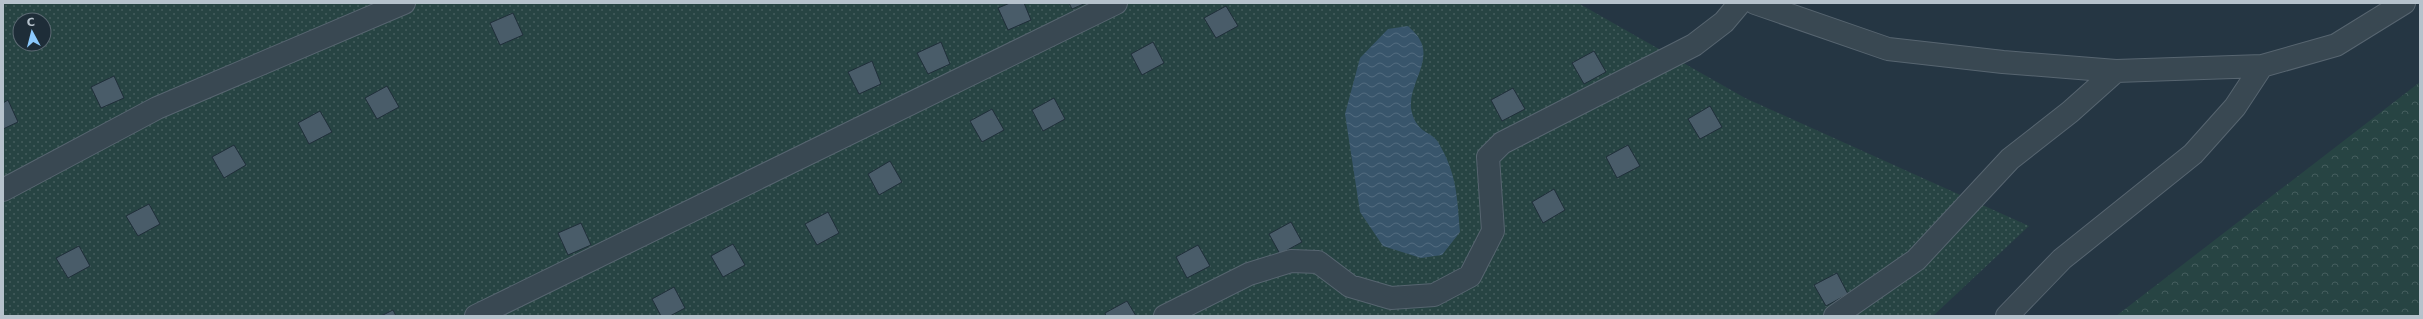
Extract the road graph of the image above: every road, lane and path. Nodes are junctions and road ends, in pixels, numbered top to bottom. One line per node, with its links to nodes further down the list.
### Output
1 (404, 3): 8 (street)
2 (1116, 3): 9 (street)
3 (1740, 3): 10 (street)
4 (1755, 3): 7 (street)
5 (2404, 3): 6 (street)
6 (2262, 66): 7 (street); 12 (street)
7 (2116, 71): 11 (street)
8 (3, 190)
9 (476, 316)
10 (1165, 316)
11 (1834, 316)
12 (2008, 316)

